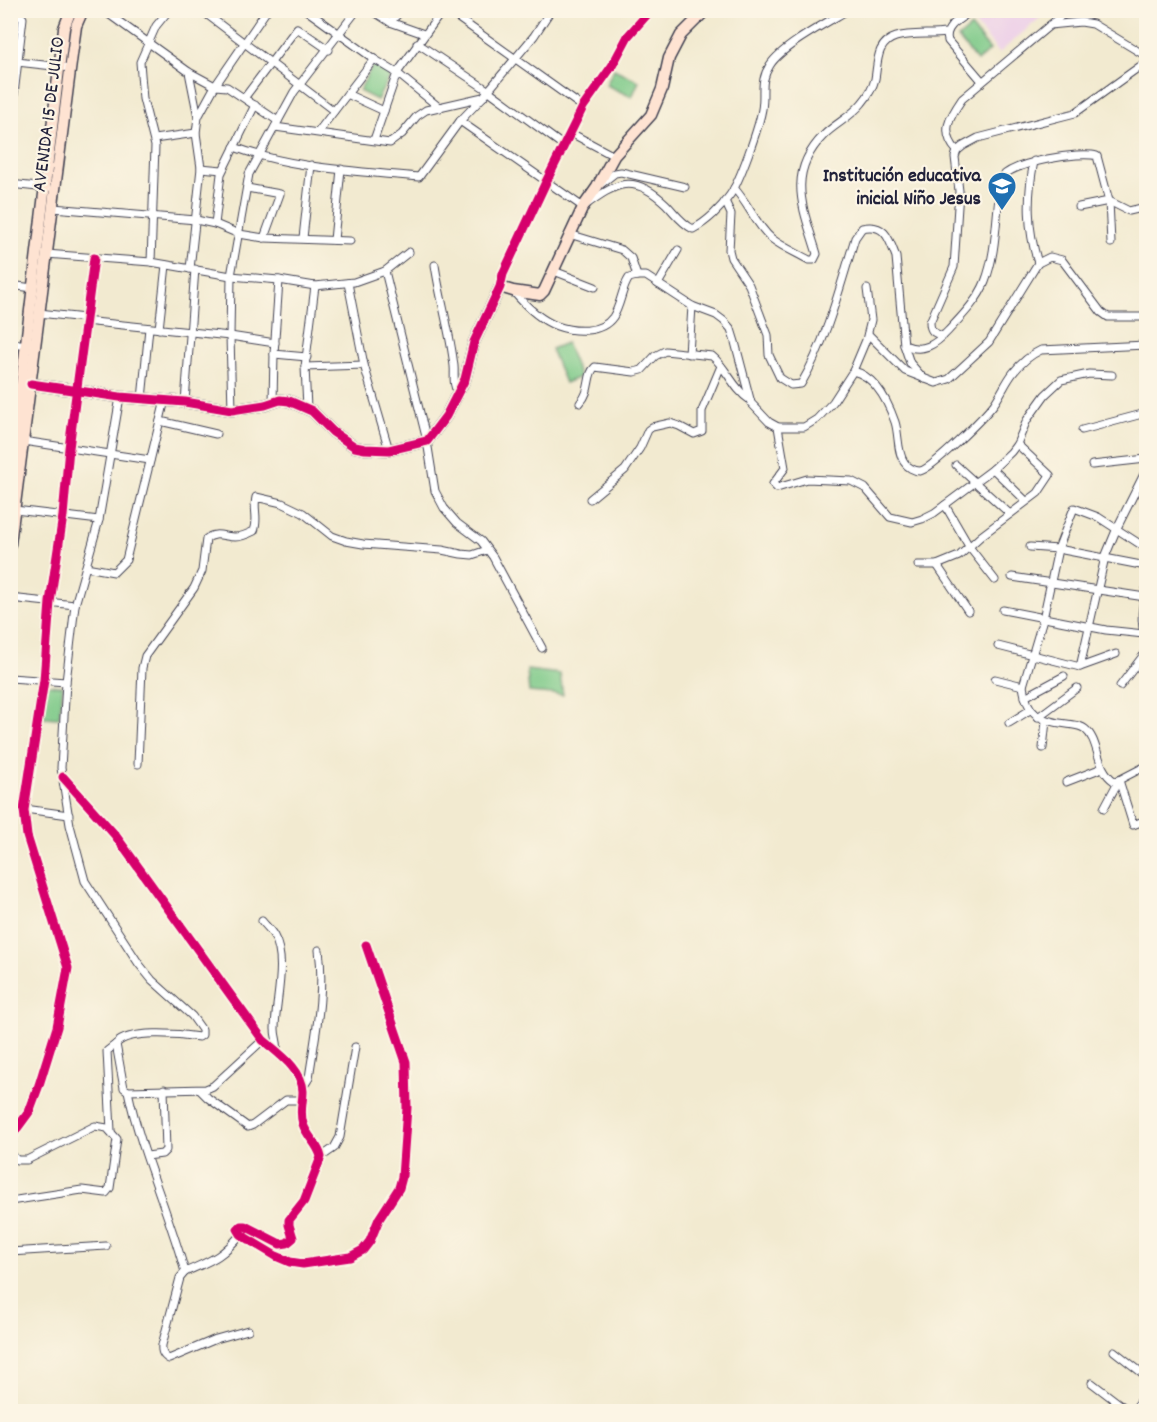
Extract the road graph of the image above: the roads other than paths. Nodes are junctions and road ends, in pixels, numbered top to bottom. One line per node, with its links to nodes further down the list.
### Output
1 (14, 10): 34 (street)
2 (71, 10): 35 (street, AVENIDA 15 DE JULIO)
3 (83, 10): 35 (street, AVENIDA 15 DE JULIO)
4 (103, 10): 27 (street)
5 (169, 10): 27 (street)
6 (201, 10): 25 (street)
7 (267, 10): 25 (street)
8 (357, 10): 24 (street)
9 (371, 10): 20 (street)
10 (402, 10): 20 (street)
11 (443, 10): 23 (street)
12 (447, 10): 31 (street)
13 (551, 10): 31 (street)
14 (651, 10): 45 (street)
15 (706, 10): 63 (street)
16 (848, 10): 75 (street)
17 (973, 10): 22 (street)
18 (1068, 10): 21 (street)
19 (306, 11): 24 (street)
20 (390, 22): 23 (street)
21 (1050, 25): 29 (street); 38 (street)
22 (946, 33): 38 (street); 75 (street)
23 (424, 34): 26 (street)
24 (340, 36): 28 (street); 30 (street)
25 (243, 43): 33 (street); 39 (street)
26 (417, 43): 37 (street); 42 (street)
27 (148, 44): 36 (street); 57 (street)
28 (329, 50): 33 (street); 40 (street)
29 (1146, 56)
30 (374, 59): 37 (street); 41 (street)
31 (515, 60): 42 (street); 45 (street)
32 (1146, 62): 61 (street)
33 (269, 63): 40 (street); 43 (street)
34 (14, 64): 35 (street); 51 (street)
35 (65, 67): 73 (street, AVENIDA 15 DE JULIO)
36 (189, 72): 39 (street); 49 (street)
37 (397, 73): 46 (street); 48 (street)
38 (982, 81): 61 (street)
39 (215, 86): 43 (street); 49 (street)
40 (299, 86): 47 (street); 52 (street)
41 (347, 94): 47 (street); 48 (street)
42 (486, 94): 46 (street); 50 (street); 60 (street)
43 (245, 97): 44 (street)
44 (255, 105): 52 (street); 59 (street)
45 (584, 107): 55 (street)
46 (440, 108): 58 (street)
47 (334, 111): 54 (street)
48 (384, 111): 58 (street)
49 (198, 117): 56 (street)
50 (460, 121): 68 (street); 69 (street)
51 (11, 123): 53 (street)
52 (277, 124): 54 (street); 62 (street)
53 (10, 128)
54 (318, 132): 58 (street)
55 (571, 133): 60 (street); 63 (street)
56 (196, 134): 57 (street); 66 (street)
57 (154, 139): 82 (street)
58 (374, 140)
59 (234, 147): 62 (street); 67 (street)
60 (564, 147): 69 (street)
61 (957, 151): 124 (street)
62 (259, 156): 65 (street); 74 (street)
63 (614, 156): 71 (street)
64 (1034, 161): 77 (street); 97 (street); 124 (street)
65 (311, 165): 68 (street); 88 (street)
66 (201, 168): 67 (street); 83 (street)
67 (222, 170): 84 (street)
68 (341, 170): 89 (street)
69 (546, 182): 78 (street); 110 (street)
70 (10, 184): 73 (street)
71 (597, 187): 72 (street); 78 (street)
72 (685, 187)
73 (50, 188): 81 (street, AVENIDA 15 DE JULIO); 112 (street, AVENIDA 15 DE JULIO)
74 (247, 188): 85 (street); 87 (street)
75 (734, 188): 76 (street)
76 (725, 201): 78 (street); 128 (street)
77 (1109, 201): 79 (street); 80 (street); 91 (street)
78 (583, 207): 86 (street)
79 (1079, 207)
80 (1146, 207)
81 (53, 208): 82 (street); 94 (street, AVENIDA 15 DE JULIO)
82 (154, 216): 83 (street); 96 (street)
83 (196, 220): 84 (street); 100 (street)
84 (215, 224): 85 (street)
85 (239, 234): 87 (street); 103 (street)
86 (569, 234): 102 (street); 104 (street)
87 (264, 238): 88 (street)
88 (303, 238): 89 (street)
89 (334, 240): 90 (street)
90 (350, 242)
91 (1111, 243)
92 (678, 250): 107 (street)
93 (409, 252): 101 (street)
94 (46, 254): 95 (street); 116 (street, AVENIDA 15 DE JULIO)
95 (94, 258): 96 (street); 118 (street)
96 (151, 262): 98 (street)
97 (1038, 263): 117 (street); 138 (street)
98 (166, 265): 100 (street); 120 (street)
99 (435, 265): 141 (street)
100 (193, 269): 103 (street); 121 (street)
101 (385, 271): 106 (street); 158 (street)
102 (554, 271): 111 (street); 114 (street)
103 (231, 276): 105 (street); 123 (street)
104 (637, 276): 107 (street); 114 (street)
105 (279, 280): 109 (street); 126 (street)
106 (348, 283): 109 (street); 133 (street)
107 (658, 284): 115 (street)
108 (10, 285): 112 (street)
109 (315, 286): 132 (street)
110 (500, 287): 114 (street); 141 (street)
111 (595, 287)
112 (33, 288): 127 (street, AVENIDA 15 DE JULIO)
113 (867, 290): 122 (street)
114 (513, 291)
115 (692, 306): 131 (street); 145 (street)
116 (39, 313): 118 (street); 127 (street, AVENIDA 15 DE JULIO)
117 (1146, 317)
118 (84, 320): 119 (street); 140 (street)
119 (149, 328): 120 (street); 143 (street)
120 (159, 329): 121 (street)
121 (189, 332): 123 (street); 146 (street)
122 (868, 334): 136 (street); 138 (street)
123 (230, 336): 126 (street); 150 (street)
124 (944, 336): 128 (street)
125 (10, 343): 127 (street)
126 (275, 343): 130 (street)
127 (30, 345): 139 (street, AVENIDA 15 DE JULIO); 151 (street, AVENIDA 15 DE JULIO)
128 (904, 345): 138 (street)
129 (1146, 345): 136 (street)
130 (274, 354): 132 (street); 147 (street)
131 (689, 354): 134 (street); 148 (street)
132 (306, 357): 135 (street)
133 (364, 365): 135 (street); 161 (street)
134 (722, 366): 145 (street); 171 (street)
135 (305, 367): 149 (street)
136 (853, 371): 154 (street)
137 (1112, 375): 159 (street)
138 (924, 379)
139 (31, 384): 140 (street); 151 (street, AVENIDA 15 DE JULIO)
140 (76, 390): 142 (street); 160 (street)
141 (458, 393): 158 (street)
142 (120, 397): 143 (street); 162 (street)
143 (142, 399): 144 (street)
144 (165, 400): 146 (street); 153 (street)
145 (750, 400): 154 (street)
146 (185, 402): 150 (street)
147 (273, 402): 149 (street); 150 (street)
148 (580, 403)
149 (307, 408): 161 (street)
150 (232, 410)
151 (19, 411): 157 (street, AVENIDA 15 DE JULIO); 169 (street, AVENIDA 15 DE JULIO)
152 (1146, 413): 155 (street)
153 (160, 421): 156 (street); 164 (street)
154 (778, 427): 173 (street)
155 (1082, 430)
156 (216, 434)
157 (23, 441): 160 (street); 169 (street, AVENIDA 15 DE JULIO)
158 (427, 441): 161 (street); 185 (street)
159 (1017, 444): 167 (street); 172 (street)
160 (69, 448): 162 (street); 176 (street)
161 (389, 450)
162 (110, 454): 164 (street); 177 (street)
163 (1146, 459): 166 (street)
164 (150, 460): 190 (street)
165 (956, 465): 170 (street)
166 (1092, 465)
167 (993, 469): 170 (street); 172 (street)
168 (1146, 470): 178 (street)
169 (13, 479): 174 (street, AVENIDA 15 DE JULIO)
170 (976, 482): 173 (street); 175 (street)
171 (590, 499)
172 (1026, 501): 175 (street)
173 (945, 505): 181 (street)
174 (15, 510): 176 (street); 179 (street, AVENIDA 15 DE JULIO)
175 (1010, 514): 181 (street)
176 (63, 516): 177 (street); 198 (street)
177 (99, 520): 190 (street)
178 (1117, 528): 182 (street); 184 (street); 186 (street)
179 (11, 544): 183 (street, AVENIDA 15 DE JULIO)
180 (1030, 546): 184 (street)
181 (970, 548): 188 (street); 192 (street)
182 (1146, 548)
183 (10, 549)
184 (1058, 549): 186 (street); 193 (street)
185 (487, 550): 206 (street); 225 (street)
186 (1105, 557): 189 (street); 195 (street)
187 (918, 565): 188 (street)
188 (937, 565): 201 (street)
189 (1146, 566)
190 (86, 567): 199 (street)
191 (1012, 577): 193 (street)
192 (995, 580)
193 (1050, 583): 195 (street); 202 (street)
194 (1146, 589): 196 (street)
195 (1099, 591): 196 (street); 203 (street)
196 (1144, 597): 204 (street)
197 (10, 598): 198 (street)
198 (50, 602): 199 (street); 214 (street)
199 (75, 605): 215 (street)
200 (1003, 610): 202 (street)
201 (968, 611)
202 (1043, 619): 203 (street); 209 (street)
203 (1091, 627): 204 (street); 210 (street)
204 (1145, 635)
205 (999, 646): 209 (street)
206 (542, 648)
207 (1146, 652): 217 (street)
208 (1116, 654): 210 (street)
209 (1033, 655): 210 (street); 216 (street)
210 (1080, 667)
211 (1064, 675): 219 (street)
212 (10, 678): 214 (street)
213 (995, 679): 216 (street)
214 (44, 680): 215 (street); 233 (street)
215 (66, 682): 228 (street)
216 (1023, 686): 219 (street)
217 (1120, 686)
218 (1077, 688): 221 (street)
219 (1025, 697): 220 (street)
220 (1030, 710): 221 (street); 223 (street)
221 (1038, 717): 222 (street)
222 (1046, 722): 224 (street); 227 (street)
223 (1009, 723)
224 (1043, 748)
225 (138, 764)
226 (1146, 766): 229 (street)
227 (1102, 768): 229 (street); 230 (street)
228 (63, 777): 234 (street); 239 (street)
229 (1119, 780): 232 (street); 235 (street)
230 (1066, 782)
231 (10, 807): 233 (street)
232 (1104, 808)
233 (24, 810): 234 (street); 249 (street)
234 (69, 814): 240 (street)
235 (1146, 820)
236 (262, 921): 242 (street)
237 (366, 945): 254 (street)
238 (319, 950): 244 (street)
239 (263, 1040): 242 (street); 245 (street)
240 (116, 1044): 246 (street); 248 (street)
241 (355, 1047): 252 (street)
242 (277, 1052): 244 (street)
243 (164, 1089): 245 (street); 246 (street); 251 (street)
244 (302, 1089): 247 (street)
245 (201, 1090): 247 (street)
246 (128, 1091): 251 (street)
247 (301, 1100): 252 (street)
248 (111, 1131): 250 (street); 253 (street)
249 (10, 1142)
250 (10, 1153)
251 (147, 1156): 257 (street)
252 (321, 1157): 254 (street)
253 (10, 1202)
254 (241, 1234): 257 (street)
255 (106, 1246): 256 (street)
256 (10, 1252)
257 (185, 1272): 258 (street)
258 (248, 1330)
259 (1114, 1351): 260 (street)
260 (1146, 1376)
261 (1092, 1383): 263 (street)
262 (1146, 1394): 263 (street)
263 (1131, 1412)

